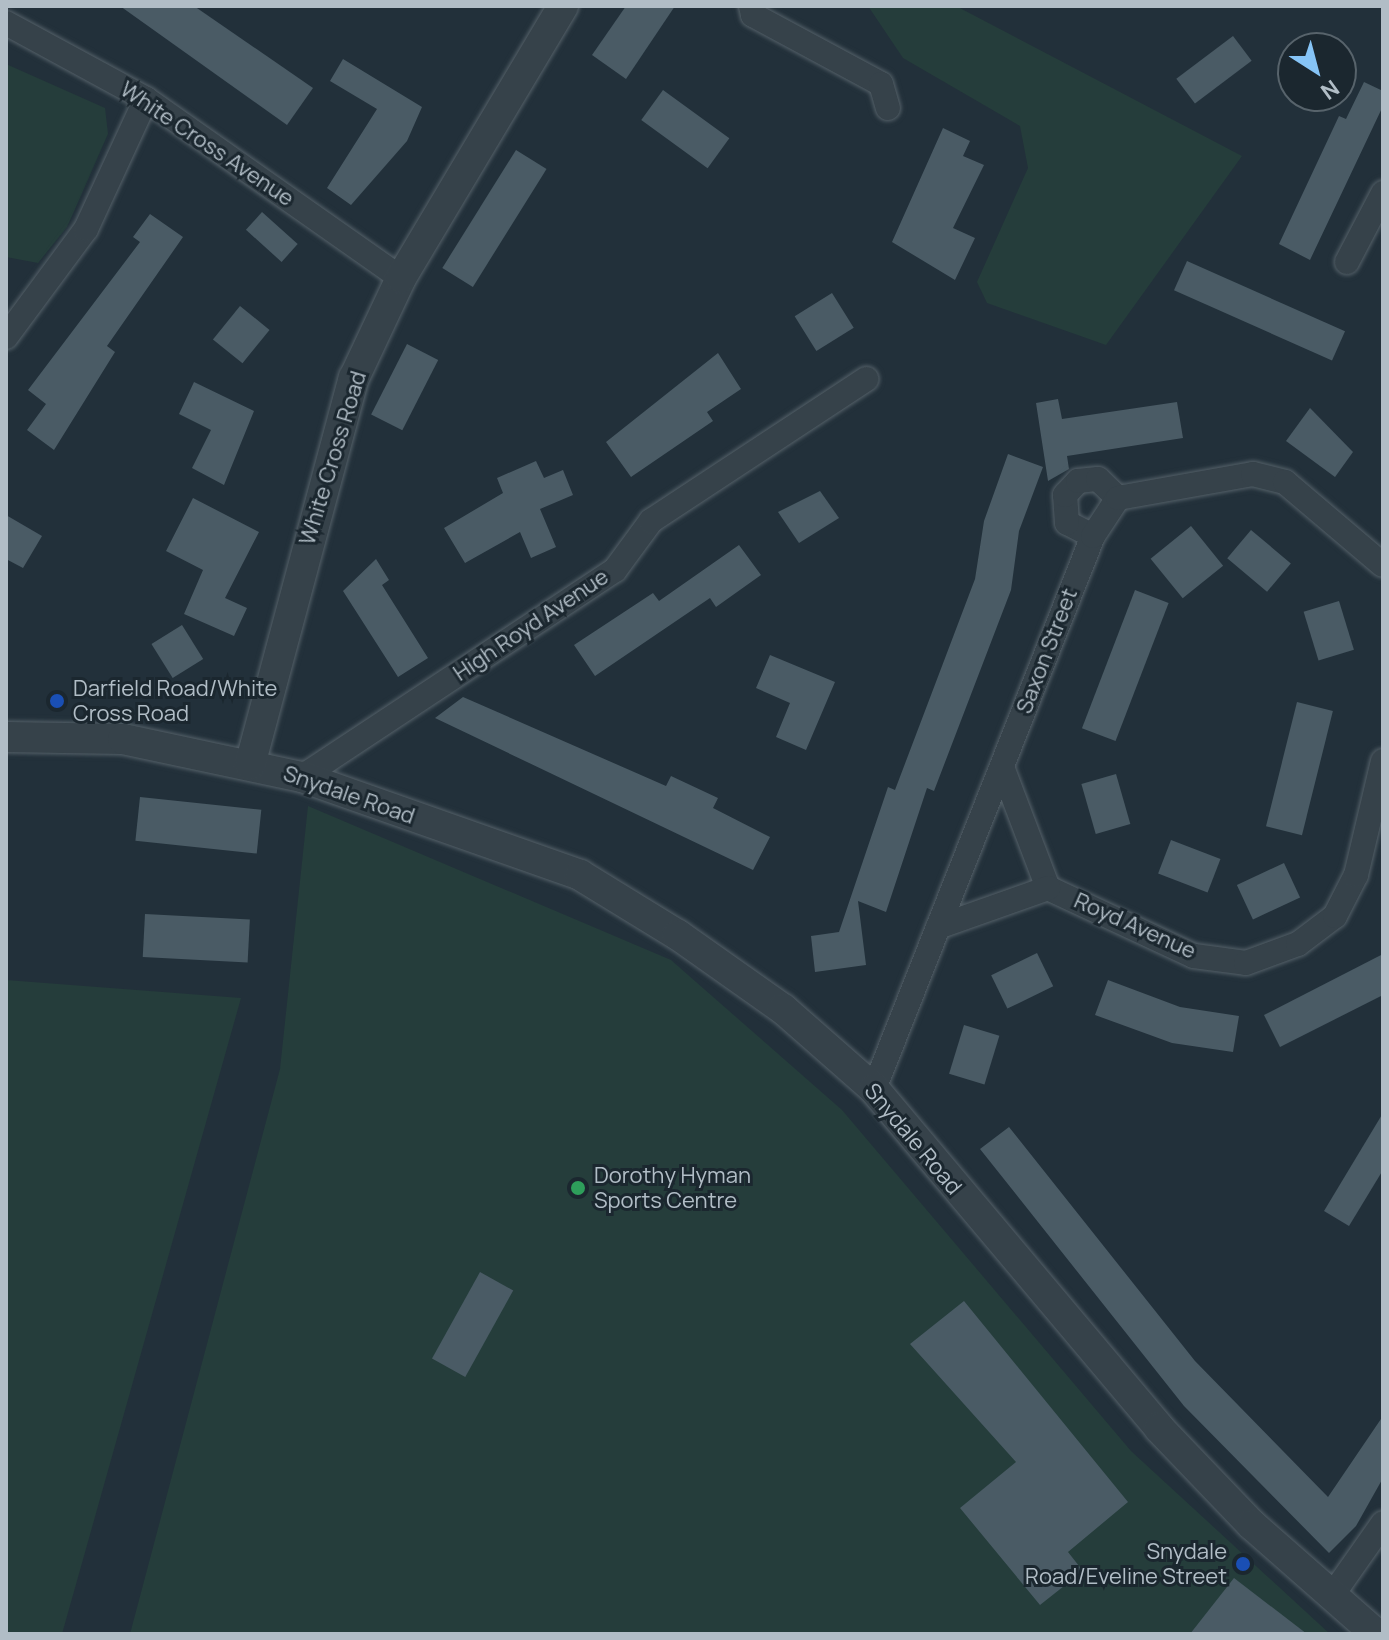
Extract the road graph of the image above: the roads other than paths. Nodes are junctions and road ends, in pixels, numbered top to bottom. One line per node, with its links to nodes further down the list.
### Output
1 (563, 6): 8 (street, White Cross Road)
2 (751, 6): 5 (street)
3 (6, 23): 4 (street, White Cross Avenue)
4 (146, 99): 8 (street, White Cross Avenue); 9 (street)
5 (888, 108)
6 (1383, 193): 7 (street)
7 (1347, 262)
8 (401, 278): 16 (street, White Cross Road)
9 (6, 337)
10 (866, 379): 18 (street, High Royd Avenue)
11 (1118, 498): 12 (street, Saxon Street); 12 (street); 13 (street)
12 (1093, 536): 17 (street, Saxon Street)
13 (1383, 565)
14 (6, 737): 16 (street, Snydale Road)
15 (1383, 761): 19 (street, Royd Avenue)
16 (250, 765): 18 (street, Snydale Road)
17 (1002, 767): 19 (street); 20 (street, Saxon Street)
18 (302, 777): 21 (street, Snydale Road)
19 (1048, 888): 20 (street)
20 (938, 927): 21 (street, Saxon Street)
21 (874, 1089): 23 (street, Snydale Road)
22 (1383, 1523): 23 (street)
23 (1331, 1597): 24 (street, Snydale Road)
24 (1376, 1634)

